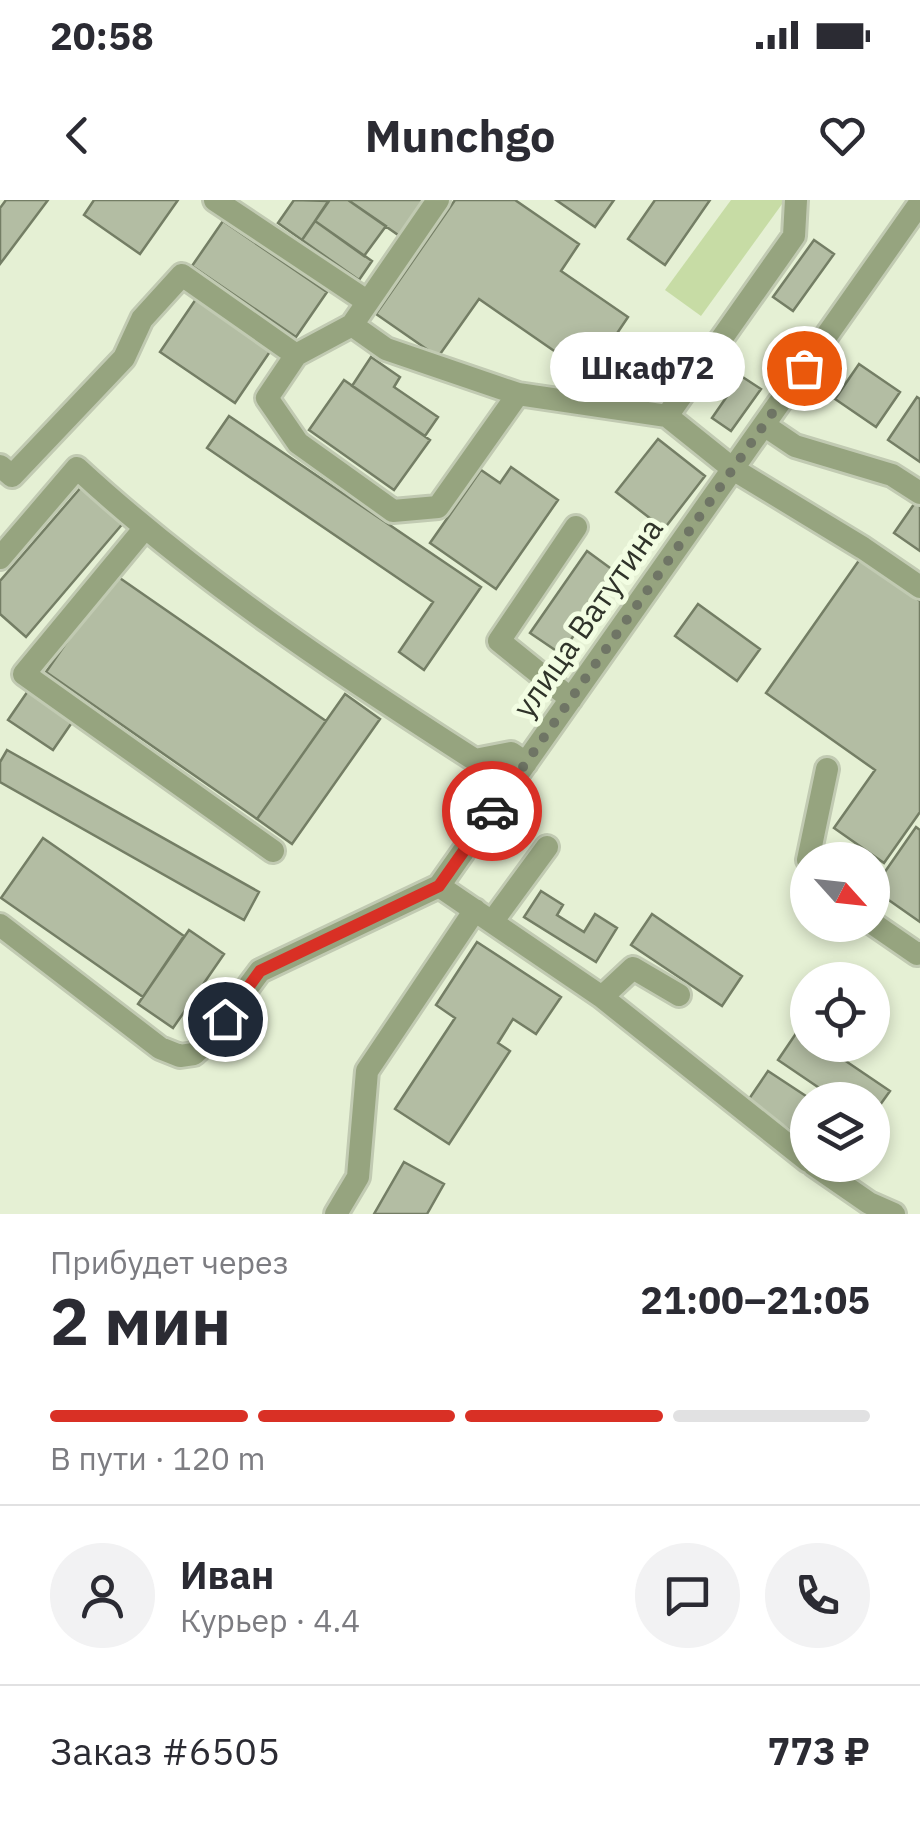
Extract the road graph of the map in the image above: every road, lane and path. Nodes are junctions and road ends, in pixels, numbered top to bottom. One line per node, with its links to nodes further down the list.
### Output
1 (215, 200): 6 (street)
2 (438, 200): 6 (street)
3 (796, 200): 10 (street)
4 (920, 203): 5 (street, улица Ватутина)
5 (912, 233): 11 (street, улица Ватутина)
6 (368, 302): 7 (street)
7 (352, 325): 8 (street); 9 (street)
8 (296, 355): 9 (street); 12 (street)
9 (518, 394): 10 (street)
10 (666, 416): 13 (street)
11 (764, 425): 13 (street, улица Ватутина); 14 (street)
12 (0, 466)
13 (733, 469): 18 (street); 19 (street, улица Ватутина)
14 (920, 492)
15 (576, 528): 19 (street)
16 (144, 529): 17 (street); 20 (street); 24 (street)
17 (0, 558)
18 (920, 588)
19 (571, 699): 20 (street, улица Ватутина)
20 (526, 763): 25 (street, улица Ватутина)
21 (827, 768): 22 (street)
22 (812, 842)
23 (548, 846): 26 (street)
24 (273, 851)
25 (439, 886): 26 (street); 27 (street, улица Ватутина)
26 (484, 916): 31 (street); 34 (street)
27 (0, 926)
28 (890, 936): 29 (street)
29 (920, 953)
30 (679, 995): 31 (street)
31 (602, 997): 32 (street)
32 (790, 1146)
33 (839, 1182): 35 (street)
34 (336, 1214)
35 (894, 1214)

